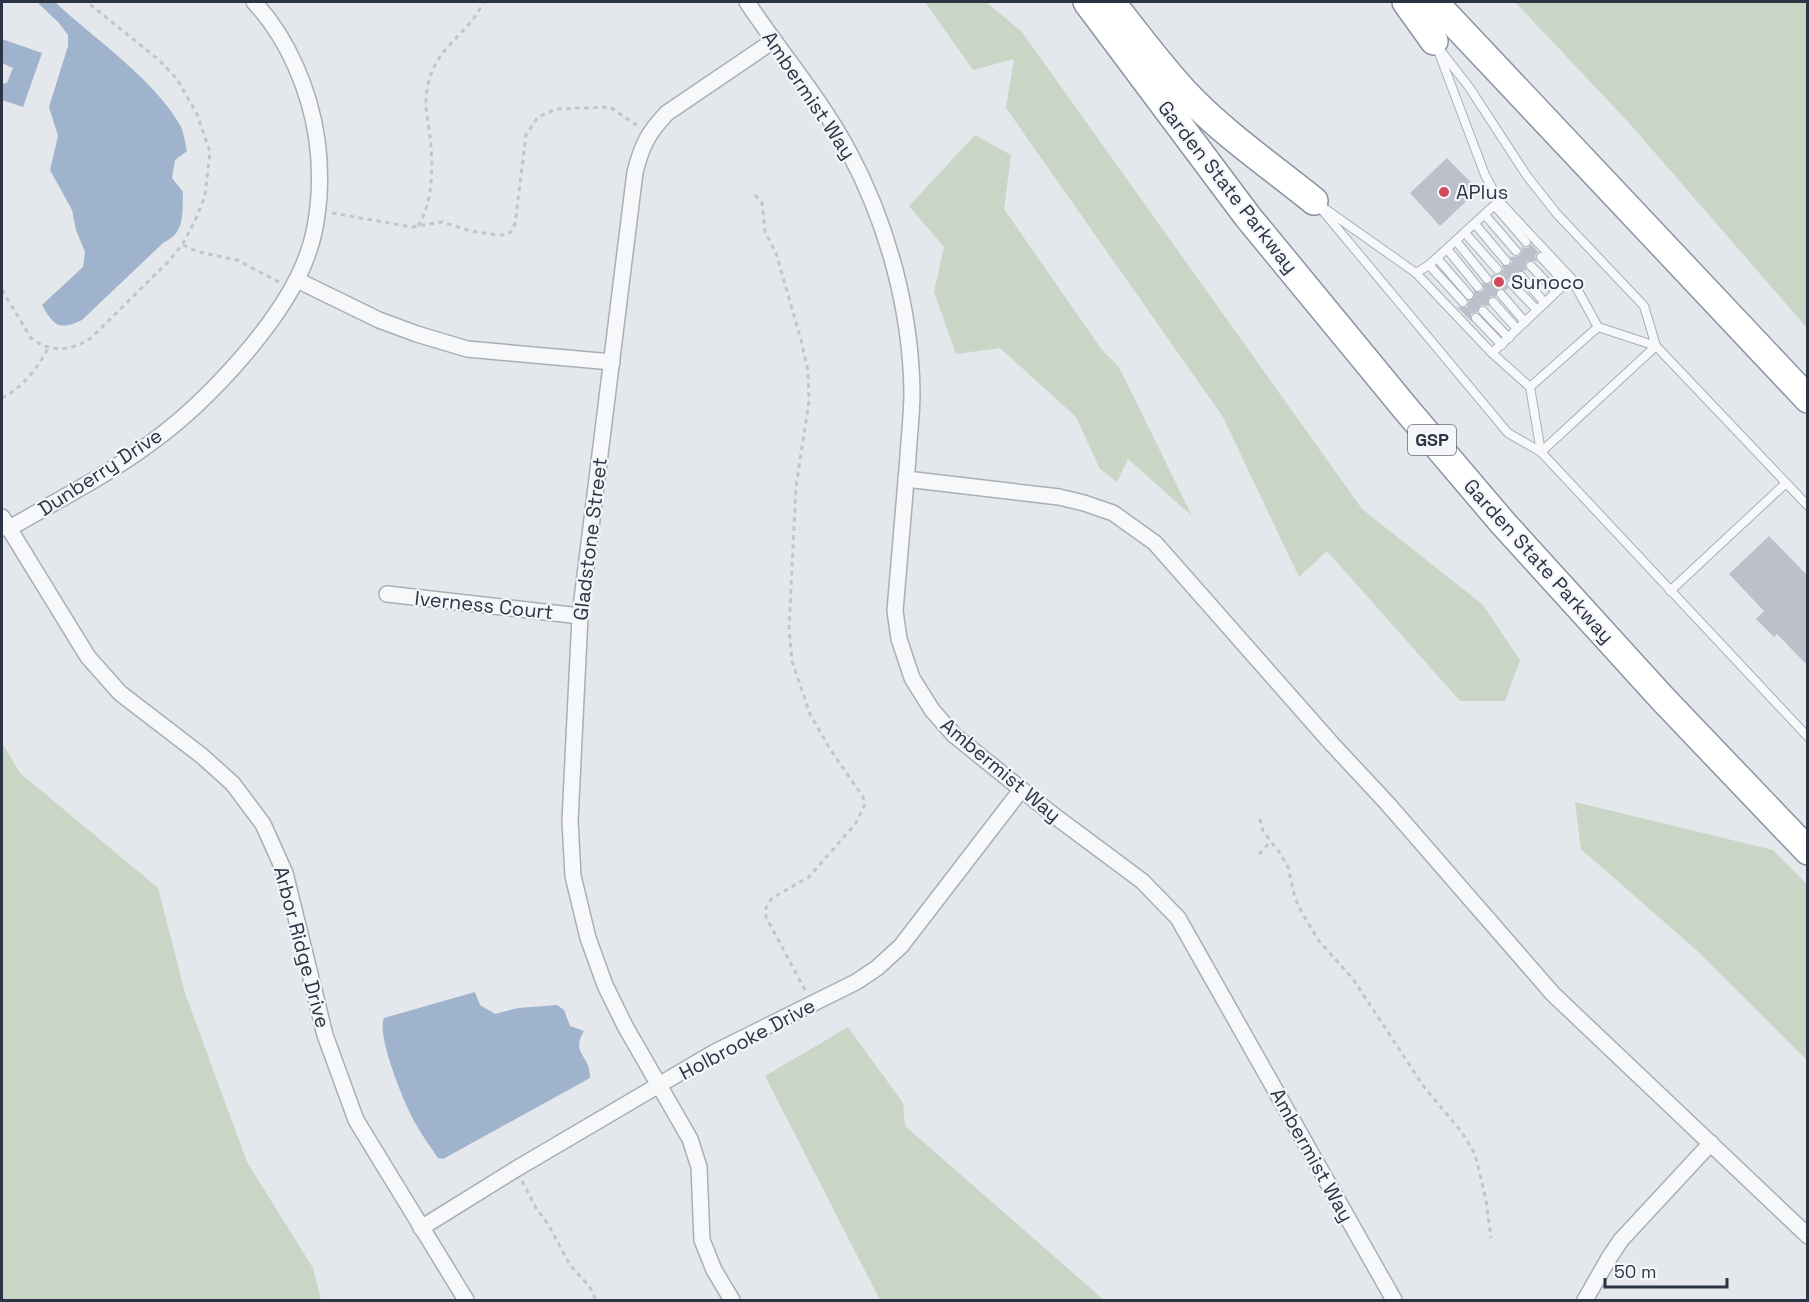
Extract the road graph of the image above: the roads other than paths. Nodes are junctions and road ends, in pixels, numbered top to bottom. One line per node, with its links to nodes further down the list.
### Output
1 (254, 2): 28 (street, Dunberry Drive)
2 (747, 2): 7 (street, Ambermist Way)
3 (1087, 2): 60 (highway, Garden State Parkway / GSP)
4 (1111, 2): 9 (highway)
5 (1406, 2): 8 (highway)
6 (1434, 2): 49 (highway)
7 (773, 40): 47 (street, Gladstone Street); 51 (street, Ambermist Way)
8 (1434, 41): 10 (lane); 45 (lane)
9 (1314, 201): 24 (lane); 50 (lane)
10 (1497, 204): 11 (lane); 15 (lane); 27 (lane)
11 (1485, 215): 12 (lane); 17 (lane)
12 (1475, 224): 13 (lane); 20 (lane)
13 (1466, 232): 14 (lane); 23 (lane)
14 (1456, 241): 16 (lane); 26 (lane)
15 (1526, 242)
16 (1447, 249): 19 (lane); 30 (lane)
17 (1516, 251)
18 (1540, 257): 27 (lane)
19 (1437, 258): 21 (lane); 33 (lane)
20 (1506, 261)
21 (1430, 265): 24 (lane); 34 (lane)
22 (1531, 266): 31 (lane)
23 (1497, 269)
24 (1416, 273): 46 (lane)
25 (1521, 276): 36 (lane)
26 (1487, 279)
27 (1568, 280): 31 (lane); 41 (lane)
28 (294, 284): 47 (street); 54 (street, Dunberry Drive)
29 (1512, 284): 37 (lane)
30 (1478, 286)
31 (1556, 292): 36 (lane)
32 (1501, 294): 40 (lane)
33 (1469, 295)
34 (1463, 302)
35 (1493, 302): 42 (lane)
36 (1545, 303): 37 (lane)
37 (1537, 310): 40 (lane)
38 (1483, 311): 43 (lane)
39 (1476, 318): 44 (lane)
40 (1525, 322): 42 (lane)
41 (1598, 327): 45 (lane); 48 (lane)
42 (1517, 329): 43 (lane)
43 (1509, 338): 44 (lane)
44 (1502, 345): 46 (lane)
45 (1656, 346): 50 (lane); 52 (lane)
46 (1492, 353): 48 (lane)
47 (612, 362): 57 (street, Gladstone Street)
48 (1530, 387): 50 (lane)
49 (1808, 399)
50 (1541, 452): 55 (lane)
51 (906, 479): 59 (street, Ambermist Way); 62 (street)
52 (1786, 483): 53 (lane); 55 (lane)
53 (1808, 506)
54 (5, 523): 63 (street, Arbor Ridge Drive)
55 (1670, 591): 58 (lane)
56 (387, 594): 57 (street, Iverness Court)
57 (580, 616): 61 (street, Gladstone Street)
58 (1808, 737)
59 (1022, 790): 61 (street, Holbrooke Drive); 67 (street, Ambermist Way)
60 (1808, 851)
61 (659, 1086): 63 (street, Holbrooke Drive); 66 (street)
62 (1711, 1143): 64 (street); 68 (street)
63 (421, 1228): 65 (street, Arbor Ridge Drive)
64 (1808, 1236)
65 (466, 1300)
66 (732, 1300)
67 (1394, 1300)
68 (1585, 1300)

